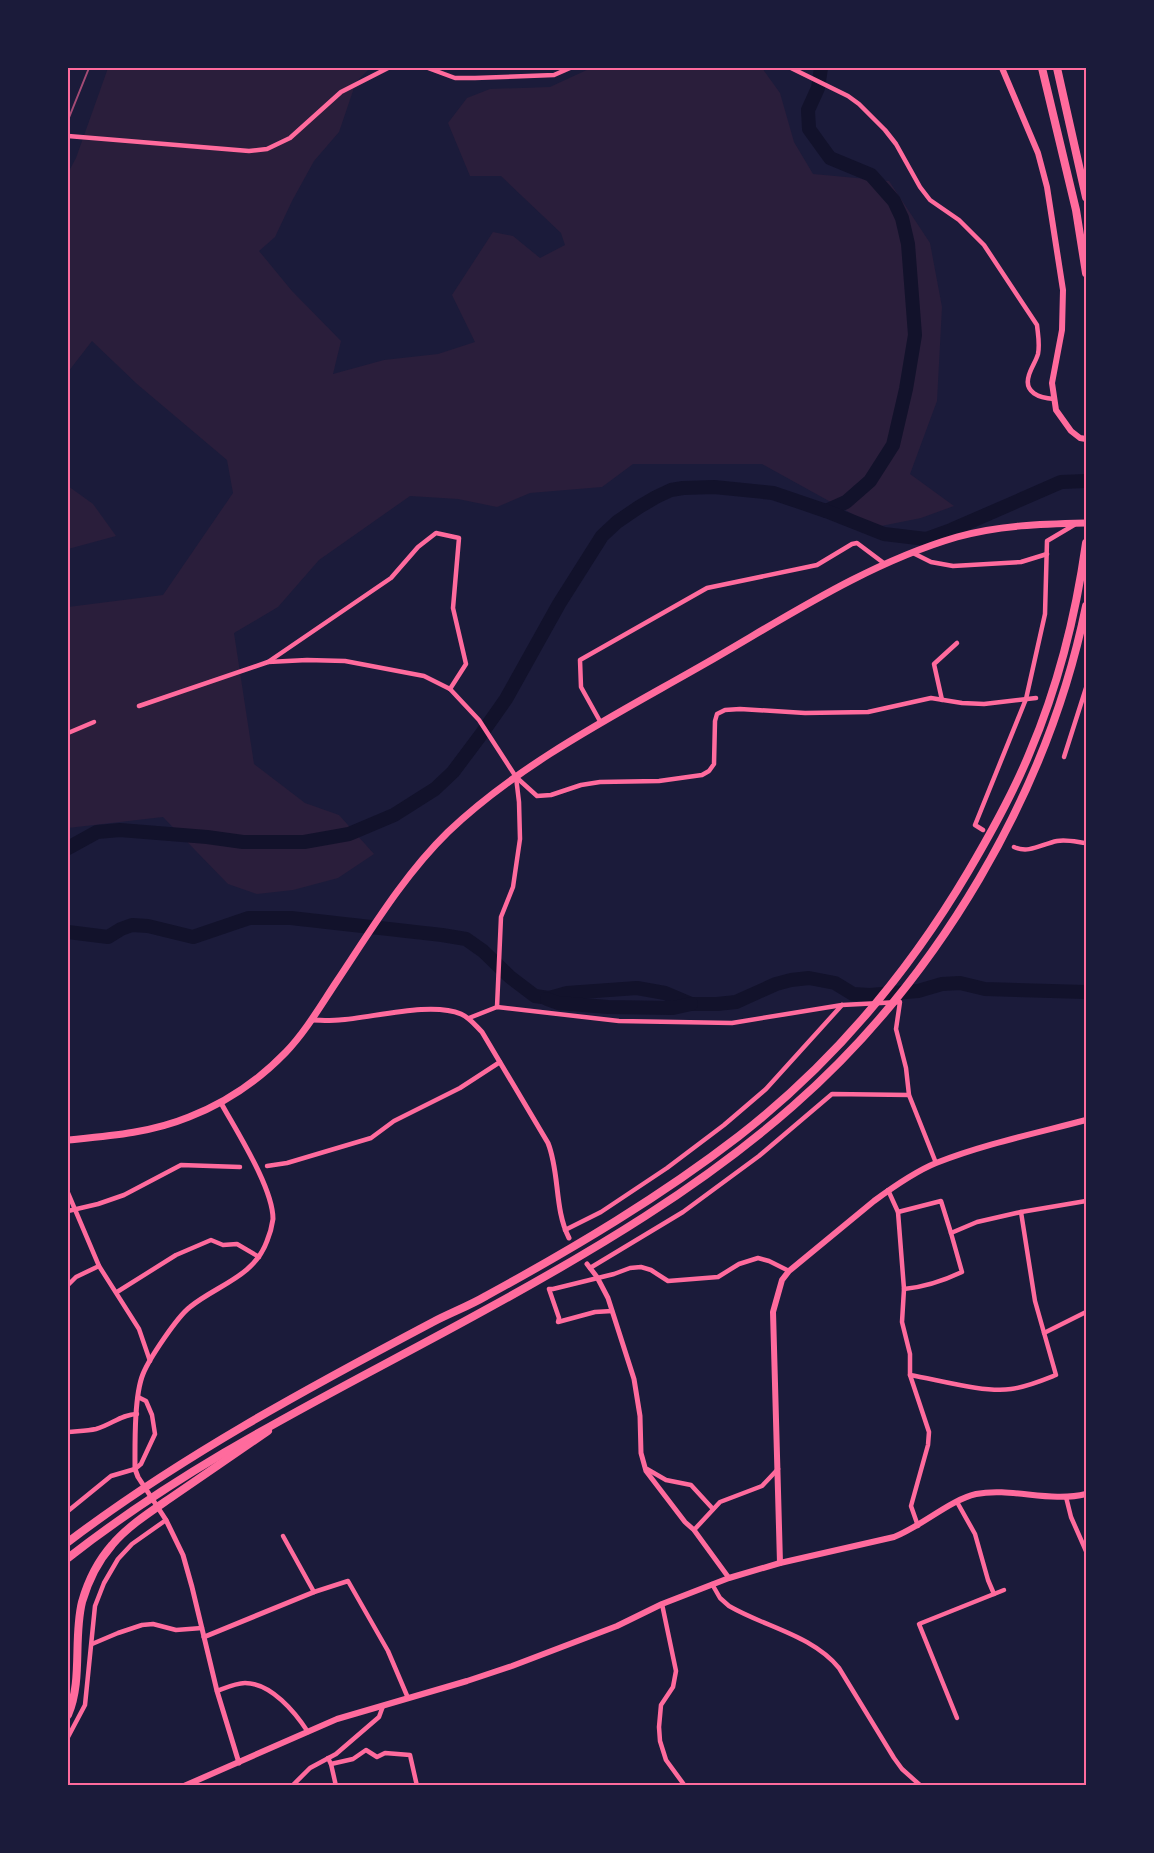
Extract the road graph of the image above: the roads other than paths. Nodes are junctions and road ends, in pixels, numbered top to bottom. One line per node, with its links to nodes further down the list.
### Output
1 (388, 68): 8 (street)
2 (428, 68): 3 (street)
3 (570, 68)
4 (791, 68): 11 (street)
5 (1002, 68): 11 (main road)
6 (1042, 68): 10 (highway)
7 (1057, 68): 9 (highway)
8 (69, 136)
9 (1086, 197)
10 (1086, 273)
11 (1054, 399): 12 (main road)
12 (1086, 440)
13 (1076, 523): 14 (highway); 16 (highway); 17 (street)
14 (1086, 523)
15 (1086, 543): 88 (highway)
16 (912, 552): 17 (street); 18 (highway)
17 (1047, 554): 26 (street)
18 (885, 564): 30 (highway); 30 (street)
19 (1086, 606): 73 (highway)
20 (957, 643): 27 (street)
21 (268, 662): 22 (street); 22 (street); 28 (street)
22 (450, 688): 33 (street)
23 (1086, 691): 24 (street); 32 (street)
24 (1077, 693)
25 (1036, 698): 26 (street)
26 (1026, 699): 27 (street); 34 (street)
27 (942, 700): 33 (street)
28 (139, 706)
29 (94, 722): 31 (street)
30 (601, 723): 33 (highway)
31 (68, 733)
32 (1064, 757)
33 (516, 777): 38 (street); 40 (highway)
34 (983, 830)
35 (1086, 843): 36 (street)
36 (1014, 847)
37 (842, 1005): 38 (street); 42 (street); 56 (street)
38 (497, 1007): 39 (street)
39 (469, 1018): 40 (street); 41 (street)
40 (311, 1020): 43 (highway)
41 (500, 1062): 47 (street); 56 (street)
42 (909, 1095): 46 (street); 61 (street)
43 (221, 1103): 45 (highway); 59 (street)
44 (1086, 1120): 46 (main road)
45 (68, 1140)
46 (936, 1163): 49 (main road)
47 (267, 1166)
48 (240, 1167): 52 (street)
49 (888, 1190): 54 (street); 62 (main road)
50 (68, 1193): 52 (street)
51 (1086, 1201): 55 (street)
52 (74, 1210): 53 (street); 60 (street)
53 (68, 1211)
54 (898, 1212): 57 (street); 65 (street)
55 (1021, 1212): 57 (street); 69 (street)
56 (565, 1230): 58 (street)
57 (951, 1233): 65 (street)
58 (569, 1238)
59 (259, 1257): 66 (street); 70 (street)
60 (99, 1266): 64 (street); 66 (street)
61 (588, 1266): 63 (street)
62 (789, 1271): 63 (street); 78 (main road)
63 (597, 1277): 67 (street); 67 (street)
64 (68, 1285)
65 (904, 1289): 71 (street)
66 (117, 1292): 70 (street)
67 (612, 1311): 77 (street)
68 (1086, 1312): 69 (street)
69 (1044, 1333): 71 (street)
70 (150, 1361): 72 (street)
71 (910, 1375): 85 (street)
72 (138, 1397): 74 (street); 76 (street)
73 (302, 1407): 90 (highway); 104 (highway)
74 (137, 1414): 75 (street); 76 (street)
75 (68, 1432)
76 (135, 1469): 83 (street); 84 (street)
77 (645, 1469): 82 (street); 86 (street)
78 (778, 1469): 82 (street); 91 (main road)
79 (1086, 1494): 80 (main road)
80 (1066, 1497): 81 (main road); 89 (street)
81 (957, 1502): 85 (main road); 96 (street)
82 (713, 1509): 86 (street)
83 (68, 1511)
84 (166, 1520): 98 (street); 100 (street)
85 (918, 1526): 91 (main road)
86 (694, 1530): 92 (street)
87 (283, 1536): 95 (street)
88 (68, 1542)
89 (1086, 1551)
90 (68, 1558)
91 (780, 1563): 92 (main road)
92 (729, 1578): 93 (main road)
93 (712, 1584): 97 (main road); 116 (street)
94 (1004, 1590): 96 (street)
95 (314, 1592): 99 (street); 102 (street)
96 (994, 1594): 105 (street)
97 (662, 1604): 102 (main road); 115 (street)
98 (202, 1628): 99 (street); 100 (street)
99 (204, 1636): 101 (street)
100 (92, 1644): 107 (street)
101 (217, 1691): 106 (street); 109 (street)
102 (408, 1698): 103 (main road)
103 (383, 1706): 106 (main road); 108 (street)
104 (68, 1715)
105 (957, 1718)
106 (308, 1732): 109 (main road)
107 (68, 1737)
108 (328, 1758): 110 (street); 112 (street)
109 (239, 1763): 111 (main road)
110 (331, 1764): 113 (street); 114 (street)
111 (184, 1785)
112 (292, 1785)
113 (336, 1785)
114 (417, 1785)
115 (685, 1785)
116 (921, 1785)

